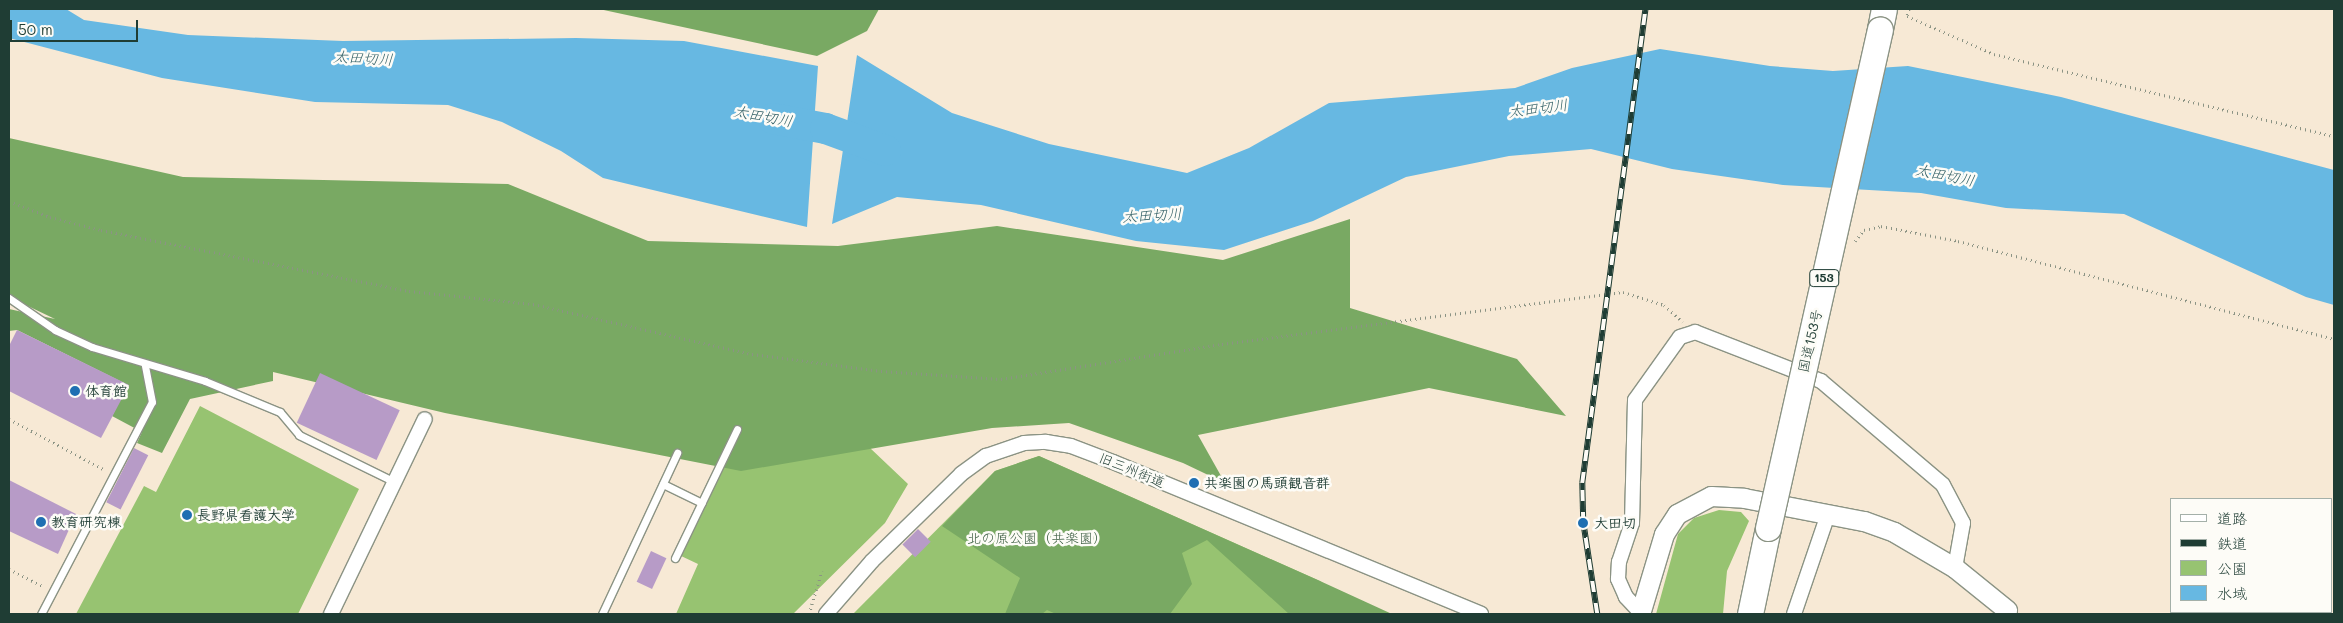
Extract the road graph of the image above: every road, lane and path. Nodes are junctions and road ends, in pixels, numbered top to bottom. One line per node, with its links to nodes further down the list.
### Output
1 (1909, 9): 3 (path)
2 (1882, 19): 32 (highway, 国道153号 / 153, bridge)
3 (2334, 136)
4 (9, 201): 7 (path)
5 (1853, 248): 8 (path)
6 (9, 298): 9 (lane)
7 (1695, 332): 20 (street); 24 (street)
8 (2334, 339)
9 (145, 365): 14 (lane); 15 (lane)
10 (9, 419): 14 (path)
11 (425, 420): 15 (street)
12 (737, 430): 17 (lane)
13 (677, 453): 16 (lane)
14 (114, 475): 23 (lane)
15 (394, 482): 27 (street)
16 (663, 484): 17 (lane); 28 (lane)
17 (702, 503): 19 (lane)
18 (1828, 514): 20 (street); 24 (street); 33 (street)
19 (675, 558)
20 (1955, 568): 25 (street)
21 (9, 569): 23 (path)
22 (822, 572): 29 (path)
23 (52, 591): 26 (lane)
24 (1640, 613)
25 (2010, 613)
26 (41, 614)
27 (331, 614)
28 (602, 614)
29 (809, 614)
30 (826, 614): 31 (street, 旧三州街道)
31 (1482, 614)
32 (1750, 614)
33 (1794, 614)

